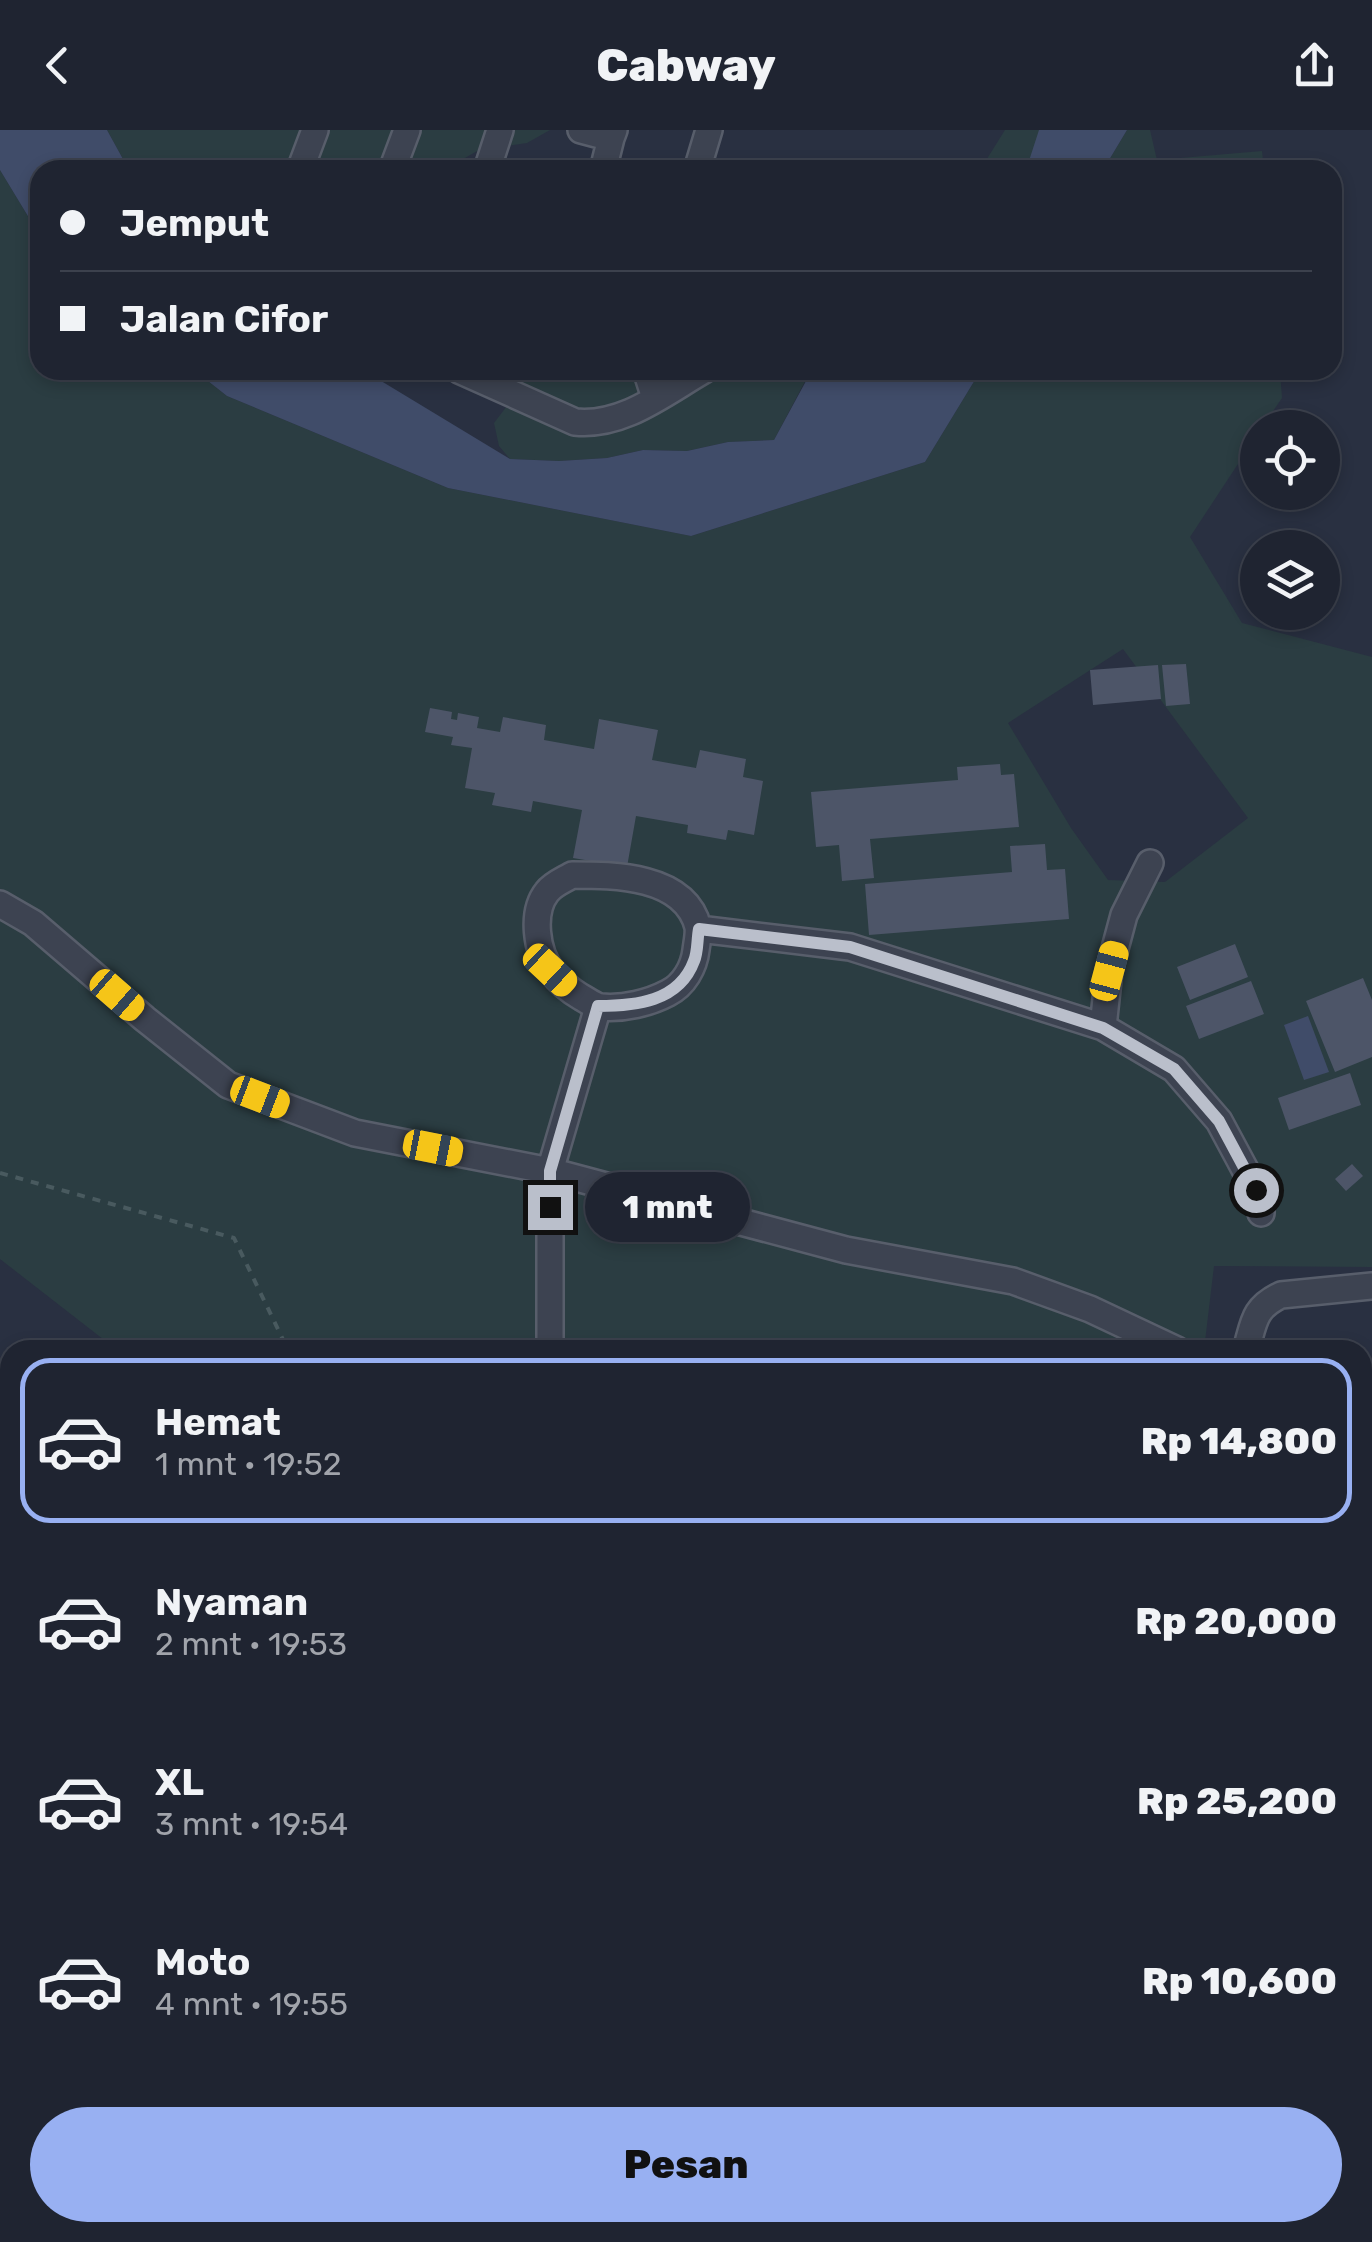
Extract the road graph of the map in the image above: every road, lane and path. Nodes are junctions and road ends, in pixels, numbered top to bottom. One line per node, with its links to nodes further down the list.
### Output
1 (315, 130): 7 (street)
2 (406, 130): 8 (street)
3 (500, 130): 9 (street)
4 (581, 130): 6 (street)
5 (709, 130): 11 (street)
6 (613, 134): 10 (street)
7 (304, 160)
8 (396, 160)
9 (490, 160)
10 (606, 160)
11 (700, 160)
12 (480, 380): 15 (street)
13 (650, 380): 15 (street)
14 (687, 380): 15 (street)
15 (656, 398)
16 (1150, 863): 20 (street)
17 (0, 904): 21 (street)
18 (699, 929): 19 (street); 19 (street); 20 (street)
19 (598, 1006): 21 (street)
20 (1103, 1028): 23 (street)
21 (550, 1171): 26 (street); 27 (street)
22 (0, 1174): 25 (path)
23 (1262, 1213)
24 (1372, 1286): 28 (street)
25 (283, 1340)
26 (550, 1340)
27 (1156, 1340)
28 (1249, 1340)

